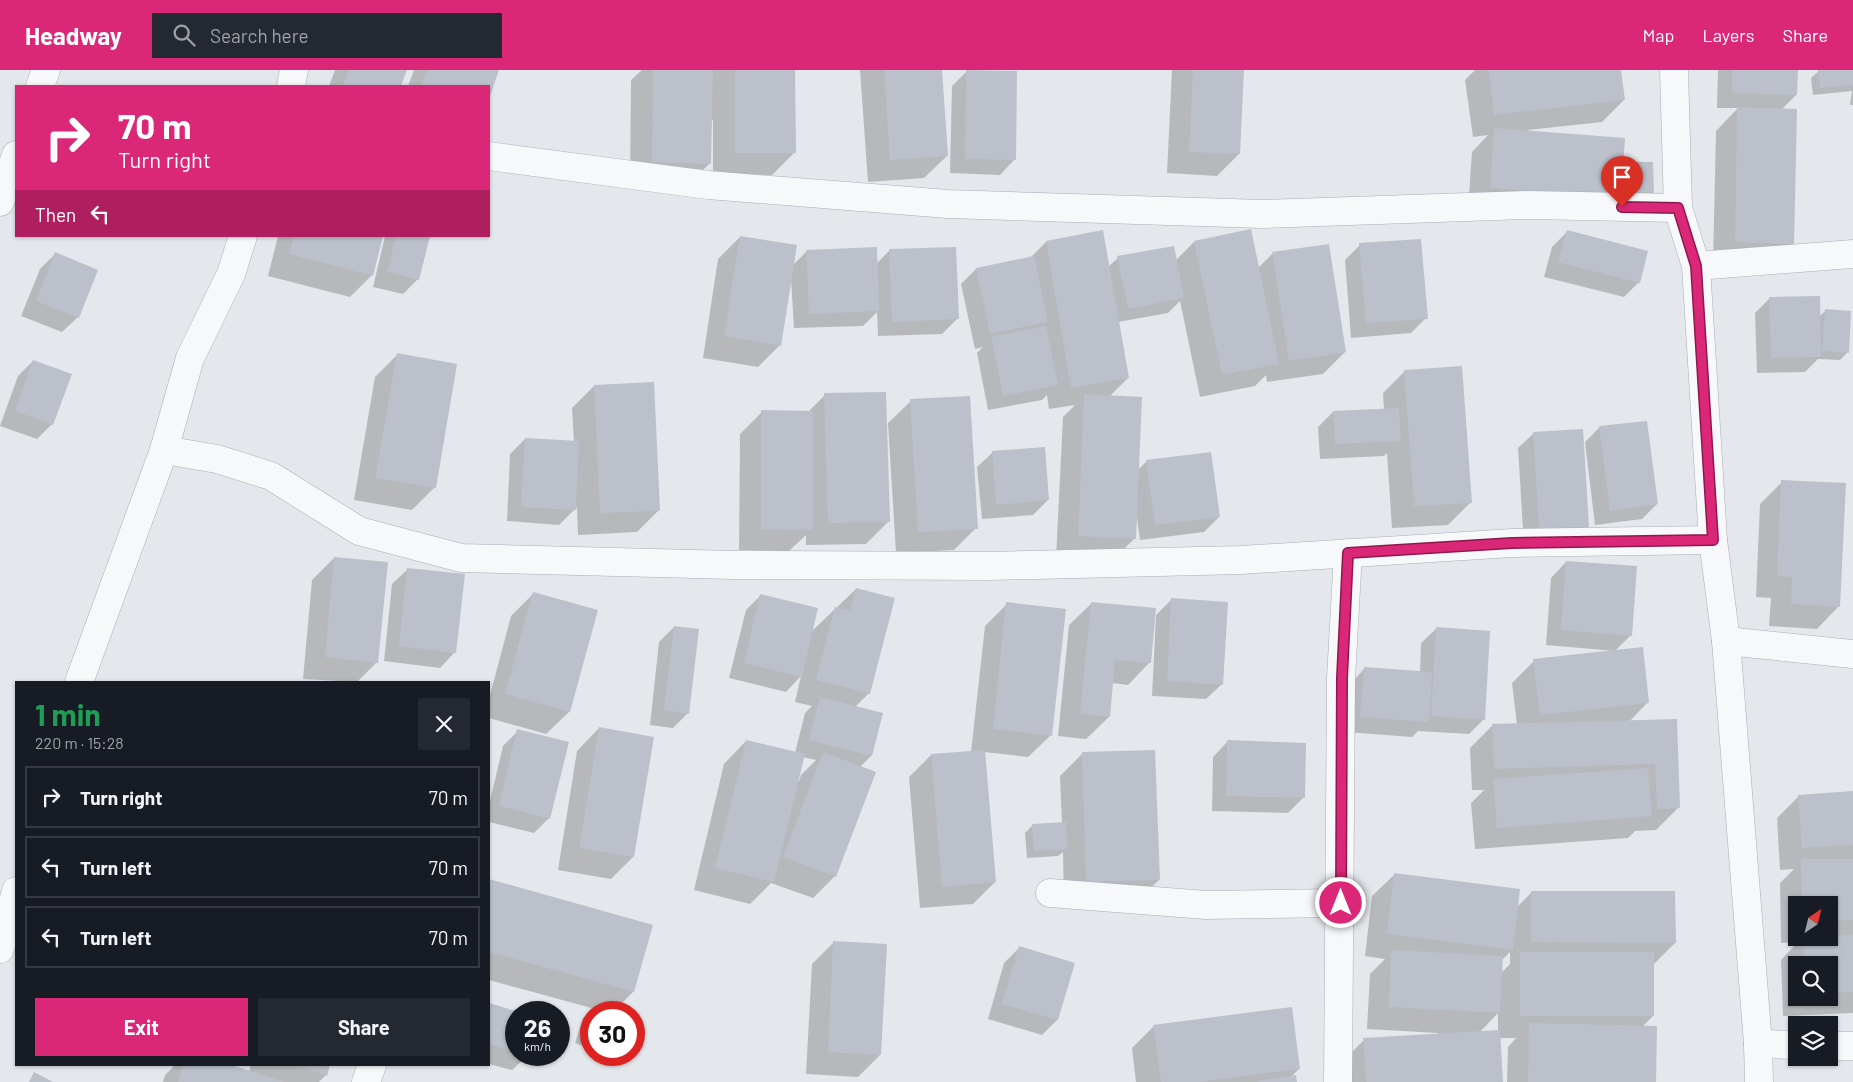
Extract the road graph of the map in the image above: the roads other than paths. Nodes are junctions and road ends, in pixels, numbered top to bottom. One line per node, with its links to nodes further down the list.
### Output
1 (46, 70): 4 (street)
2 (294, 70): 5 (street)
3 (1674, 70): 9 (street)
4 (40, 85)
5 (291, 85)
6 (490, 156): 9 (street)
7 (15, 159): 8 (street)
8 (0, 202)
9 (1678, 208): 12 (street)
10 (243, 237): 13 (street)
11 (1853, 254): 12 (street)
12 (1696, 266): 14 (street)
13 (164, 450): 15 (street); 18 (street)
14 (1713, 540): 15 (street); 16 (street)
15 (1348, 553): 21 (street)
16 (1726, 641): 17 (street); 23 (street)
17 (1853, 654)
18 (79, 681)
19 (1050, 893): 21 (street)
20 (15, 894): 22 (street)
21 (1341, 903): 29 (street)
22 (0, 950)
23 (1758, 1044): 24 (street); 30 (street)
24 (1788, 1045)
25 (1838, 1046): 26 (street)
26 (1853, 1046)
27 (372, 1066): 28 (street)
28 (366, 1082)
29 (1338, 1082)
30 (1758, 1082)

